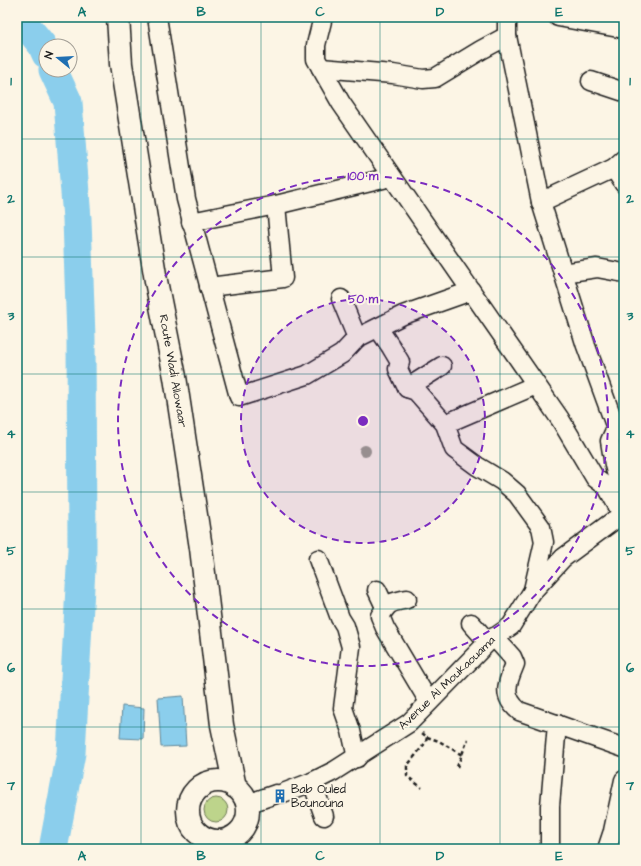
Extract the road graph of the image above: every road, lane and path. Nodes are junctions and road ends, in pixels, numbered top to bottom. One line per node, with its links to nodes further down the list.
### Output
1 (118, 17): 39 (street, Route Wadi Allowaar)
2 (157, 17): 16 (street)
3 (323, 17): 8 (street)
4 (507, 17): 7 (street)
5 (558, 17): 6 (street)
6 (624, 29)
7 (506, 36): 8 (street); 14 (street)
8 (321, 68): 12 (street)
9 (591, 81): 10 (street)
10 (624, 92)
11 (619, 164): 13 (street); 14 (street)
12 (391, 177): 15 (street); 20 (street)
13 (624, 184)
14 (541, 202): 17 (street)
15 (276, 205): 16 (street); 19 (street)
16 (191, 222): 19 (street)
17 (563, 273): 18 (street); 28 (street)
18 (624, 273)
19 (209, 287): 23 (street)
20 (472, 291): 22 (street); 25 (street)
21 (341, 299): 23 (street)
22 (378, 328): 23 (street); 26 (street)
23 (358, 338)
24 (442, 366): 26 (street)
25 (536, 385): 27 (street); 28 (street)
26 (408, 388): 27 (street)
27 (445, 424): 31 (street)
28 (623, 510): 31 (street, Avenue Al Moukaouama)
29 (318, 560): 44 (street)
30 (377, 590): 33 (street)
31 (532, 592): 35 (street, Avenue Al Moukaouama)
32 (407, 599): 33 (street)
33 (385, 607): 36 (street)
34 (471, 623): 35 (street)
35 (491, 640): 36 (street, Avenue Al Moukaouama); 38 (street)
36 (429, 702): 37 (street, Avenue Al Moukaouama)
37 (408, 723): 40 (path); 44 (street, Avenue Al Moukaouama)
38 (557, 724): 42 (street); 55 (street)
39 (222, 725): 47 (street, Route Wadi Allowaar); 50 (street, Route Wadi Allowaar)
40 (427, 737): 43 (path); 49 (path)
41 (468, 739): 43 (path)
42 (624, 748)
43 (462, 755): 45 (path)
44 (357, 758): 48 (street, Avenue Al Moukaouama)
45 (457, 767)
46 (624, 780): 52 (street)
47 (209, 782): 50 (street); 54 (street)
48 (312, 782): 50 (street, Avenue Al Moukaouama); 51 (street)
49 (422, 788)
50 (241, 795): 53 (street)
51 (324, 816)
52 (619, 834): 56 (street)
53 (237, 842): 54 (street)
54 (207, 844)
55 (550, 849)
56 (607, 849)

